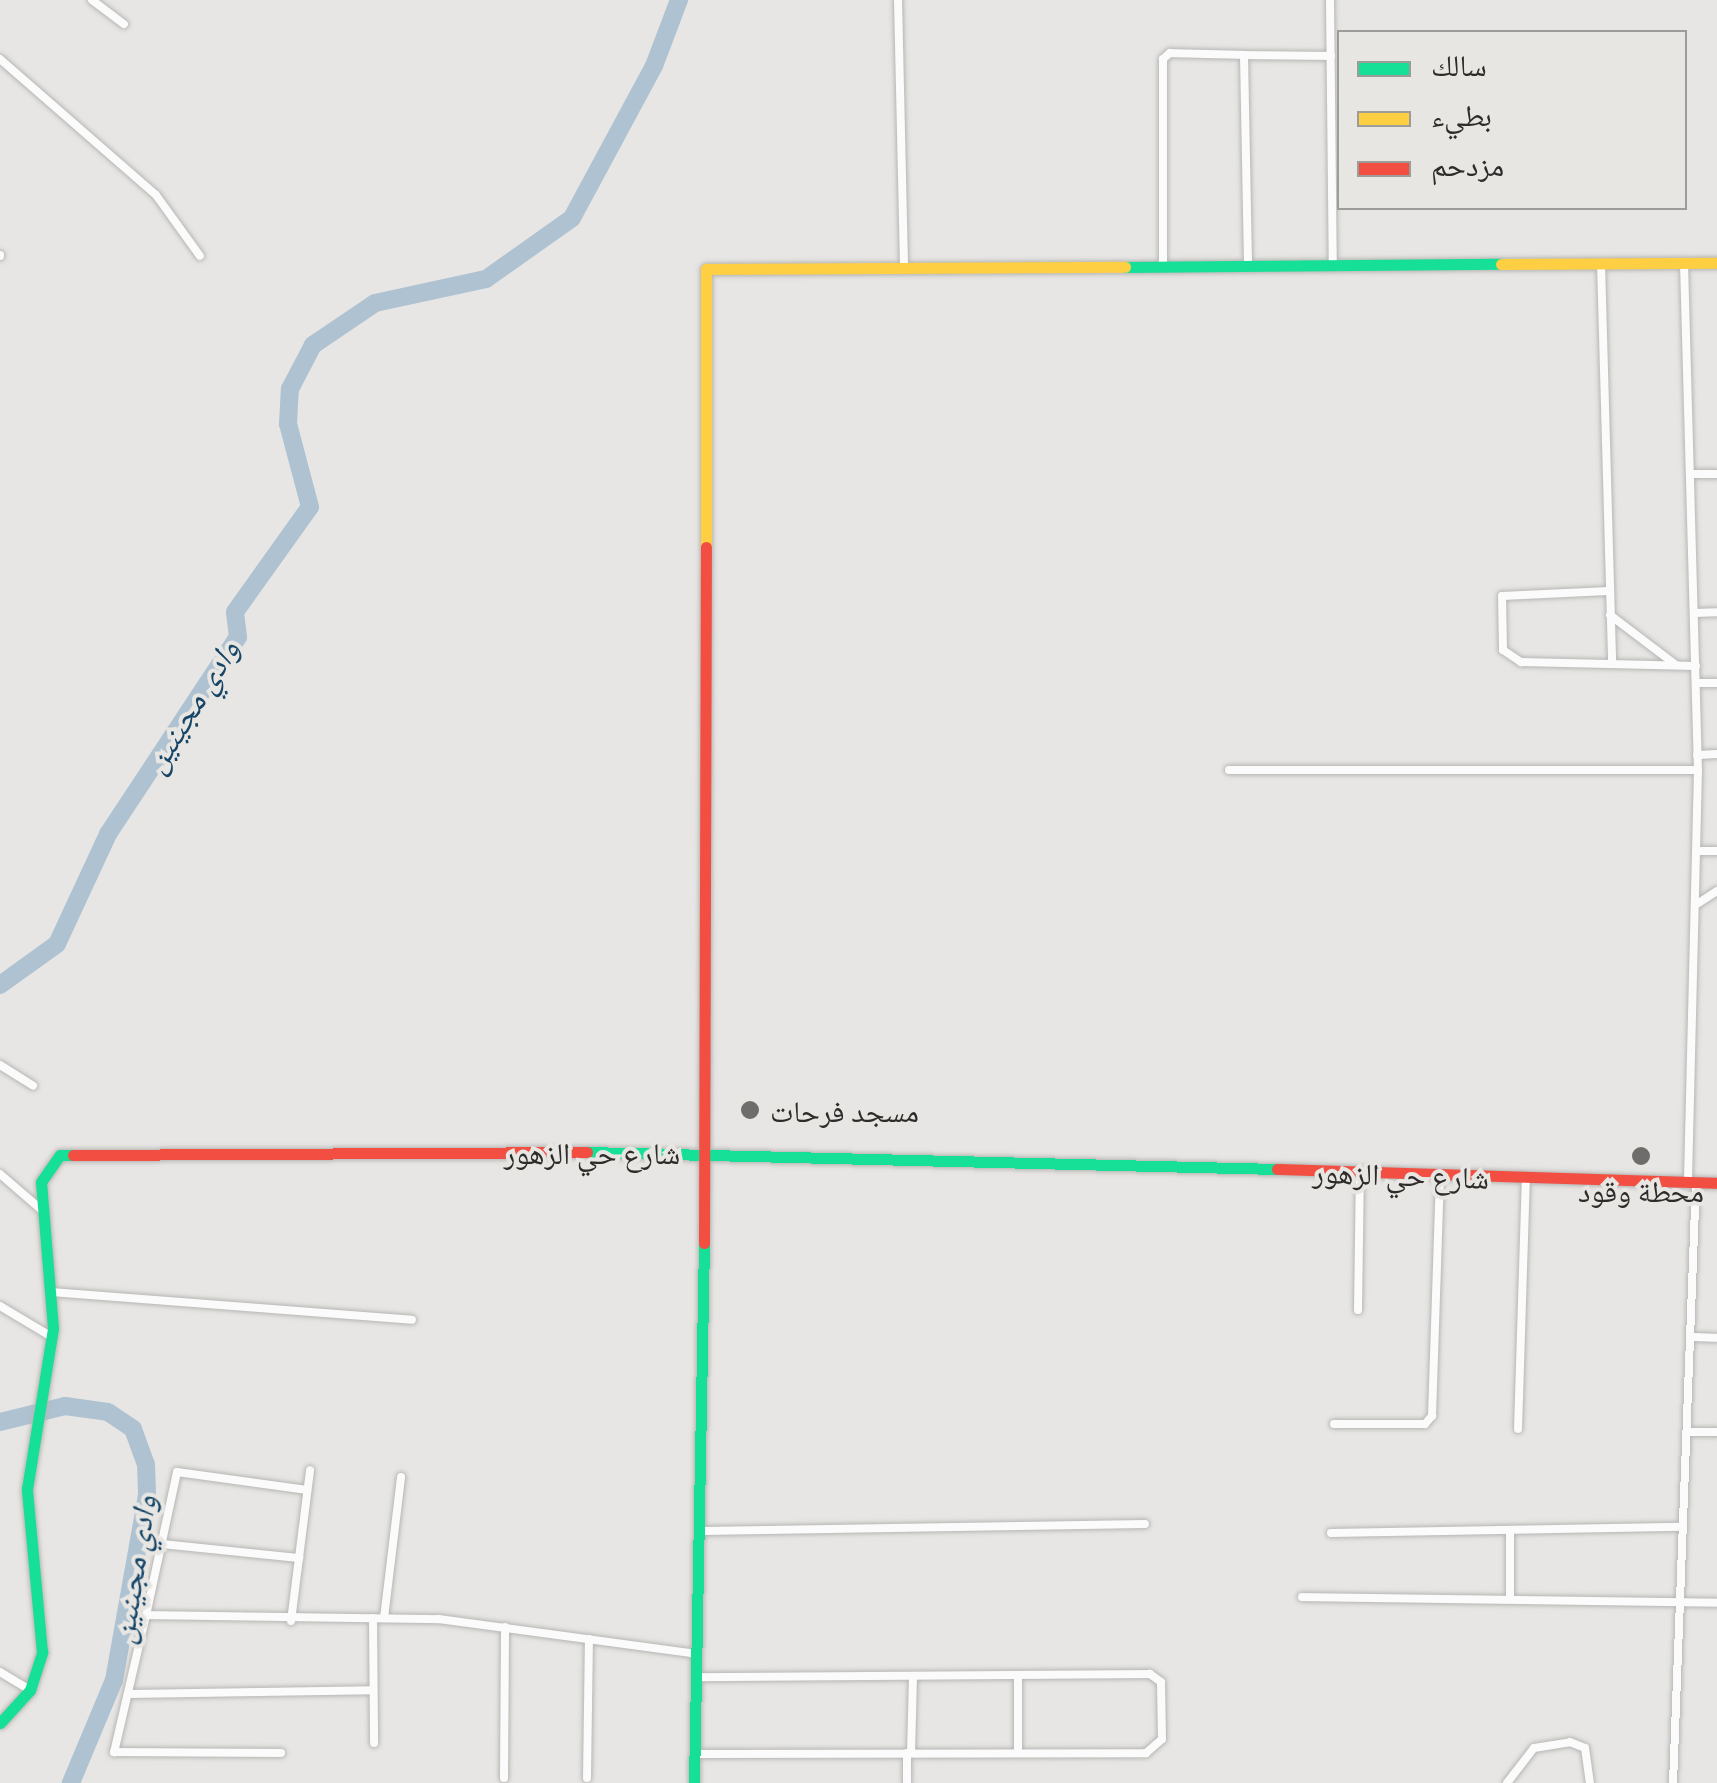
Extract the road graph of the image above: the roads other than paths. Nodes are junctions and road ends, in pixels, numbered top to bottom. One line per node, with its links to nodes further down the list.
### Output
1 (92, 0): 4 (street)
2 (898, 0): 13 (street)
3 (1330, 0): 6 (street)
4 (124, 24)
5 (1244, 55): 6 (street); 12 (street); 14 (street)
6 (1331, 56): 15 (street)
7 (0, 59): 8 (street)
8 (200, 256)
9 (1600, 263): 10 (street); 15 (street); 18 (street)
10 (1684, 263): 11 (street); 16 (street)
11 (1717, 263)
12 (1248, 265): 14 (street); 15 (street)
13 (904, 266): 14 (street); 37 (street)
14 (1163, 266)
15 (1333, 266)
16 (1690, 474): 17 (street); 19 (street)
17 (1717, 474)
18 (1608, 590): 21 (street); 22 (street)
19 (1694, 612): 20 (street); 24 (street)
20 (1717, 612)
21 (1610, 615): 22 (street); 23 (street)
22 (1612, 662): 23 (street)
23 (1676, 665): 24 (street)
24 (1696, 666): 25 (street)
25 (1697, 683): 26 (street); 28 (street)
26 (1717, 683)
27 (1717, 754): 28 (street)
28 (1697, 755): 30 (street)
29 (1229, 770): 30 (street)
30 (1698, 770): 31 (street)
31 (1697, 851): 32 (street); 34 (street)
32 (1717, 851)
33 (1717, 891): 34 (street)
34 (1696, 904): 42 (street)
35 (0, 1065): 36 (street)
36 (34, 1086)
37 (706, 1151): 38 (street, شارع حي الزهور); 44 (street, شارع حي الزهور); 62 (street)
38 (1360, 1173): 40 (street, شارع حي الزهور); 47 (street)
39 (0, 1174): 44 (street)
40 (1440, 1175): 41 (street, شارع حي الزهور); 52 (street)
41 (1526, 1178): 42 (street, شارع حي الزهور); 53 (street)
42 (1692, 1182): 43 (street, شارع حي الزهور); 50 (street)
43 (1717, 1183)
44 (44, 1212): 45 (street, شارع حي الزهور)
45 (51, 1292): 48 (street); 49 (street, شارع حي الزهور)
46 (0, 1306): 49 (street)
47 (1358, 1310)
48 (412, 1320)
49 (52, 1337): 81 (street, شارع حي الزهور)
50 (1692, 1337): 51 (street); 54 (street)
51 (1717, 1338)
52 (1334, 1424)
53 (1518, 1428)
54 (1688, 1432): 55 (street); 60 (street)
55 (1717, 1432)
56 (310, 1470): 58 (street)
57 (401, 1476): 72 (street)
58 (307, 1490): 64 (street); 65 (street)
59 (1145, 1524): 62 (street)
60 (1683, 1527): 61 (street); 68 (street)
61 (1510, 1530): 63 (street); 67 (street)
62 (703, 1531): 76 (street)
63 (1331, 1533)
64 (161, 1544): 65 (street); 70 (street)
65 (298, 1558): 73 (street)
66 (1302, 1598): 67 (street)
67 (1510, 1599): 68 (street)
68 (1679, 1603): 69 (street); 96 (street)
69 (1717, 1603)
70 (146, 1615): 73 (street); 83 (street)
71 (373, 1618): 72 (street); 73 (street); 82 (street)
72 (384, 1618): 74 (street)
73 (291, 1621)
74 (506, 1627): 75 (street); 90 (street)
75 (589, 1639): 76 (street); 91 (street)
76 (698, 1654): 78 (street)
77 (0, 1672): 81 (street)
78 (696, 1678): 80 (street); 89 (street)
79 (1018, 1678): 80 (street); 87 (street); 87 (street)
80 (913, 1679): 86 (street)
81 (30, 1690): 84 (street)
82 (373, 1690): 83 (street); 85 (street)
83 (129, 1694): 88 (street)
84 (0, 1724)
85 (374, 1743)
86 (909, 1753): 87 (street); 89 (street); 93 (street)
87 (1018, 1753)
88 (281, 1754)
89 (694, 1754): 92 (street)
90 (504, 1778)
91 (587, 1778)
92 (694, 1783)
93 (908, 1783)
94 (1506, 1783): 95 (street)
95 (1590, 1783)
96 (1673, 1783)

